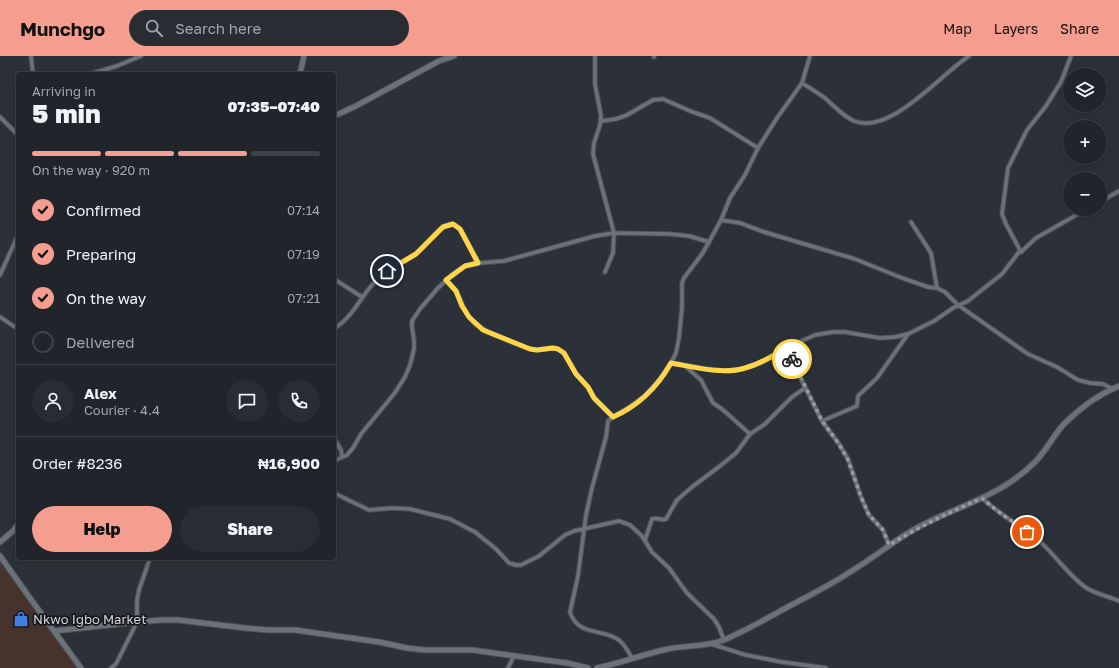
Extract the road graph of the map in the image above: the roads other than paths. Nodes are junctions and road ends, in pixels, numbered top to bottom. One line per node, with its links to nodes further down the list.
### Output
1 (31, 56): 9 (street)
2 (141, 56): 10 (street)
3 (304, 56): 11 (street)
4 (454, 56): 13 (street)
5 (595, 56): 15 (street)
6 (810, 56): 12 (street)
7 (969, 56): 12 (street)
8 (1071, 56): 26 (street)
9 (33, 72)
10 (97, 72)
11 (300, 72)
12 (802, 84): 17 (street)
13 (336, 115)
14 (0, 117): 16 (street)
15 (601, 121): 17 (street); 23 (street)
16 (16, 133)
17 (758, 148): 21 (street)
18 (1119, 191): 19 (street)
19 (1107, 198)
20 (1075, 216): 26 (street)
21 (721, 220): 25 (street); 32 (street)
22 (911, 222): 32 (street)
23 (614, 233): 25 (street); 27 (street); 28 (street)
24 (16, 239): 29 (street)
25 (709, 242): 40 (street)
26 (1022, 252): 34 (street)
27 (478, 263): 31 (street); 33 (street)
28 (605, 272)
29 (0, 275)
30 (336, 279): 33 (street)
31 (446, 280): 45 (street); 49 (street)
32 (937, 288): 34 (street)
33 (362, 297): 36 (street)
34 (958, 306): 38 (street); 44 (street)
35 (0, 317): 37 (street)
36 (336, 327)
37 (16, 328)
38 (908, 334): 39 (street); 46 (street)
39 (786, 348): 41 (street); 43 (street)
40 (671, 363): 41 (street); 45 (street)
41 (684, 365): 47 (street)
42 (1119, 386): 44 (street)
43 (805, 388): 46 (street); 47 (street)
44 (1112, 389): 52 (street)
45 (613, 417): 54 (street)
46 (822, 421): 57 (street)
47 (750, 434): 55 (street)
48 (336, 442): 49 (street)
49 (342, 457): 50 (street)
50 (336, 460)
51 (336, 494): 54 (street)
52 (982, 498): 57 (street); 60 (street)
53 (16, 526): 56 (street)
54 (584, 528): 55 (street); 66 (street)
55 (645, 540): 63 (street)
56 (0, 542)
57 (889, 545): 63 (street)
58 (0, 556): 62 (street)
59 (149, 560): 61 (street)
60 (1119, 601)
61 (137, 622): 62 (street); 65 (street); 69 (street)
62 (54, 631): 68 (street)
63 (724, 640): 64 (street)
64 (711, 644): 66 (street); 67 (street)
65 (514, 656): 70 (street); 71 (street)
66 (632, 658): 72 (street)
67 (795, 666): 73 (street)
68 (81, 668)
69 (111, 668)
70 (508, 668)
71 (588, 668)
72 (597, 668)
73 (826, 668)

